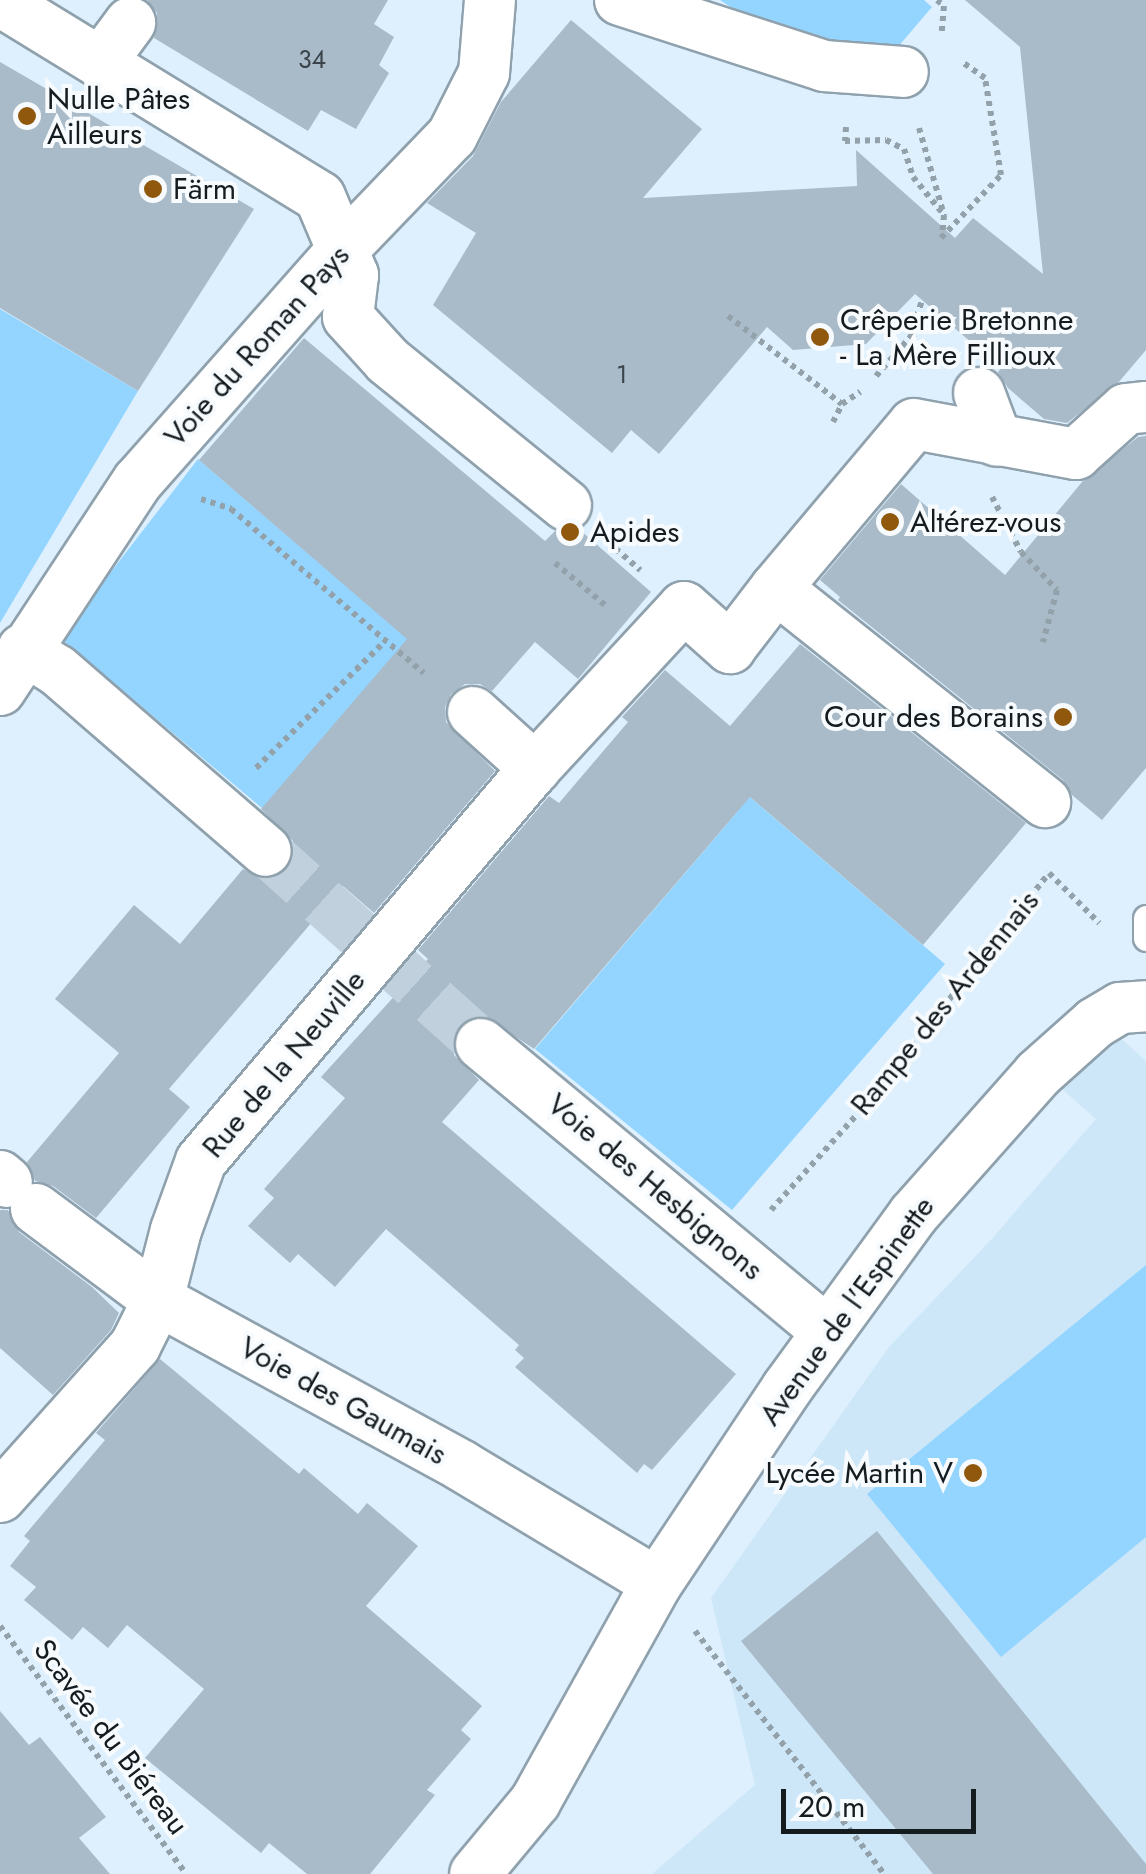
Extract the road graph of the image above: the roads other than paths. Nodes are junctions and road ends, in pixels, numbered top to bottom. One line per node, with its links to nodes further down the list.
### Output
1 (490, 0): 5 (street, Voie du Roman Pays)
2 (620, 0): 4 (street)
3 (0, 1): 5 (street)
4 (922, 59)
5 (349, 261): 9 (street); 11 (street, Voie du Roman Pays)
6 (979, 393): 8 (street)
7 (1146, 407): 8 (street)
8 (997, 441): 10 (street)
9 (566, 504)
10 (776, 588): 13 (street, Rue de la Neuville); 14 (street)
11 (12, 670): 15 (street)
12 (473, 712): 13 (street)
13 (534, 768): 21 (street, Rue de la Neuville)
14 (1044, 802)
15 (266, 851)
16 (1146, 918): 17 (lane)
17 (1146, 938)
18 (1133, 1007): 22 (street, Avenue de l'Espinette)
19 (481, 1044): 22 (street, Voie des Hesbignons)
20 (14, 1189): 21 (street, Voie des Gaumais)
21 (158, 1300): 23 (street, Rue de la Neuville); 24 (street, Voie des Gaumais)
22 (827, 1331): 24 (street, Avenue de l'Espinette)
23 (0, 1497)
24 (657, 1583): 25 (street, Avenue de l'Espinette)
25 (475, 1874)

